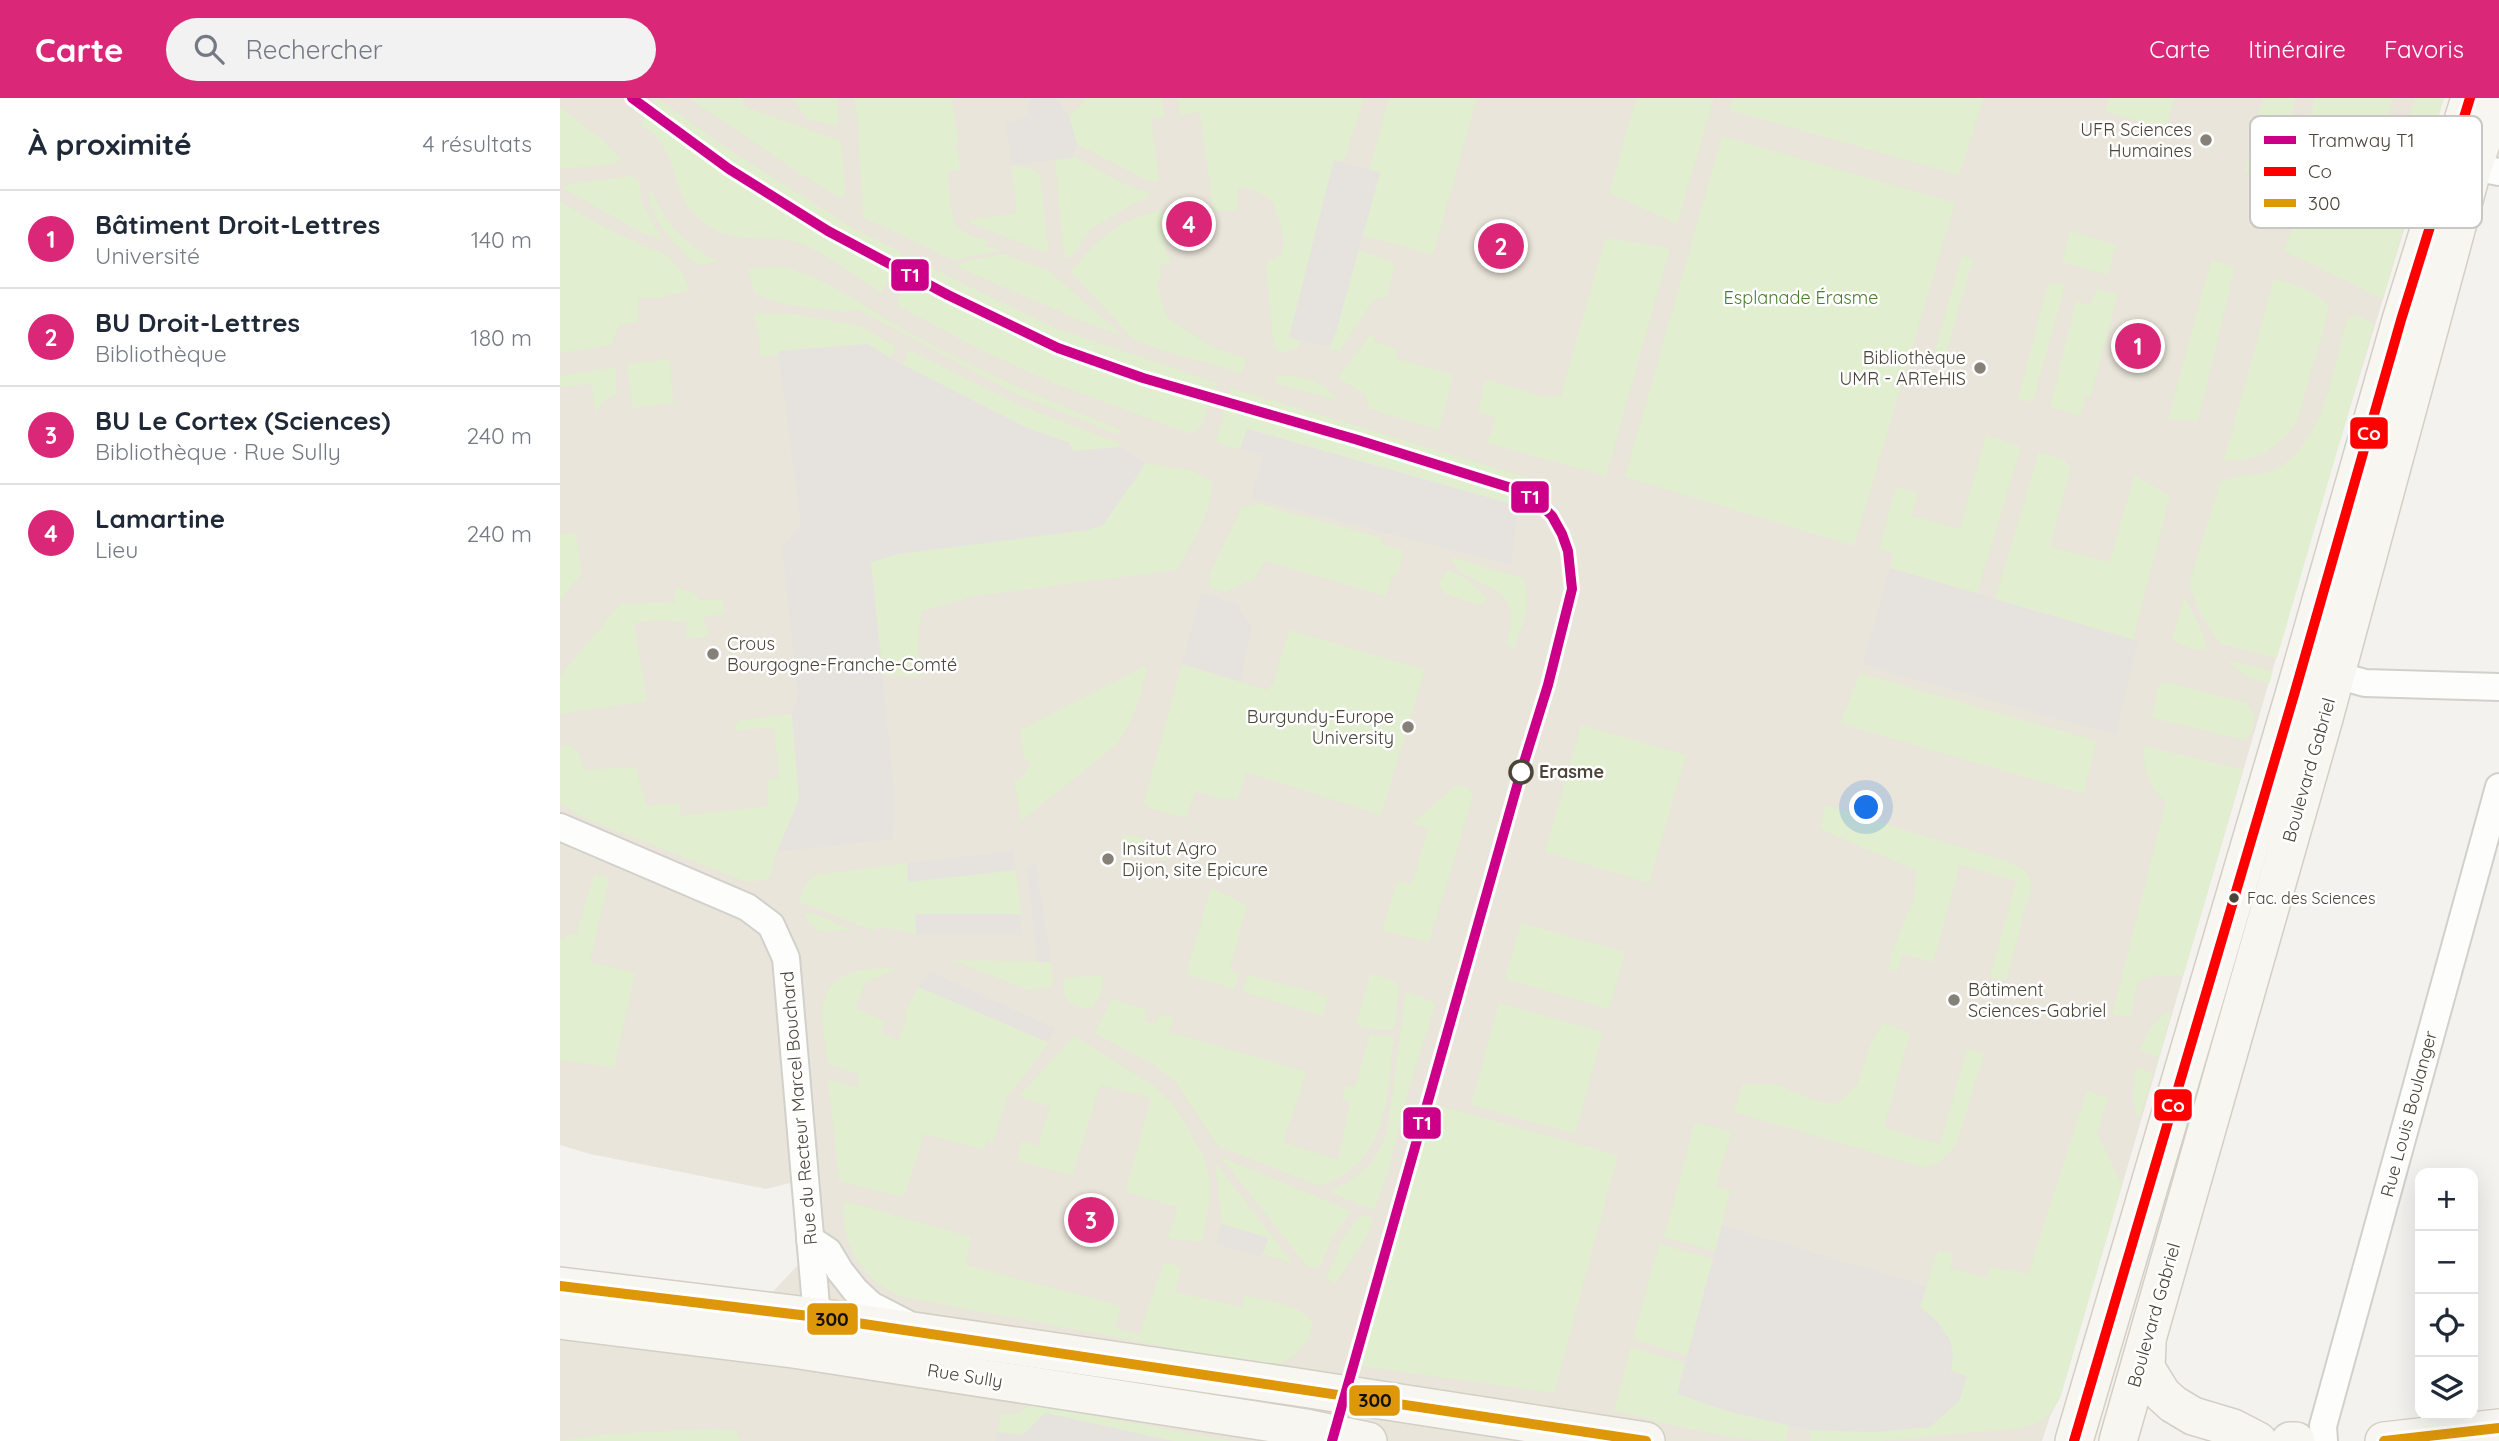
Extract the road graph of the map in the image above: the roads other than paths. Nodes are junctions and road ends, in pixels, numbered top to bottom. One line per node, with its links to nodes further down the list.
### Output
1 (2470, 98): 3 (main road, Boulevard Gabriel)
2 (2497, 98): 4 (main road, Boulevard Gabriel)
3 (2464, 116)
4 (2486, 169)
5 (2430, 228): 11 (main road, Boulevard Gabriel)
6 (2469, 228): 7 (main road, Boulevard Gabriel)
7 (2336, 675): 8 (street); 18 (main road, Boulevard Gabriel)
8 (2499, 687)
9 (2499, 787): 29 (street, Rue Louis Boulanger)
10 (560, 827): 12 (street, Rue du Recteur Marcel Bouchard)
11 (2143, 1207): 23 (main road, Boulevard Gabriel); 24 (main road)
12 (811, 1248): 14 (street); 15 (street, Rue du Recteur Marcel Bouchard); 17 (street)
13 (560, 1286): 14 (main road, Rue Sully)
14 (765, 1311): 15 (main road, Rue Sully)
15 (817, 1317): 17 (main road, Rue Sully); 19 (street)
16 (560, 1320): 19 (main road, Rue Sully)
17 (919, 1332): 22 (main road, Rue Sully)
18 (2147, 1343): 25 (main road, Boulevard Gabriel); 26 (main road)
19 (842, 1357): 21 (main road, Rue Sully)
20 (2499, 1428): 30 (main road)
21 (1368, 1441)
22 (1646, 1441)
23 (2074, 1441)
24 (2102, 1441)
25 (2118, 1441)
26 (2258, 1441)
27 (2290, 1441): 28 (main road)
28 (2296, 1441)
29 (2324, 1441)
30 (2384, 1441)

